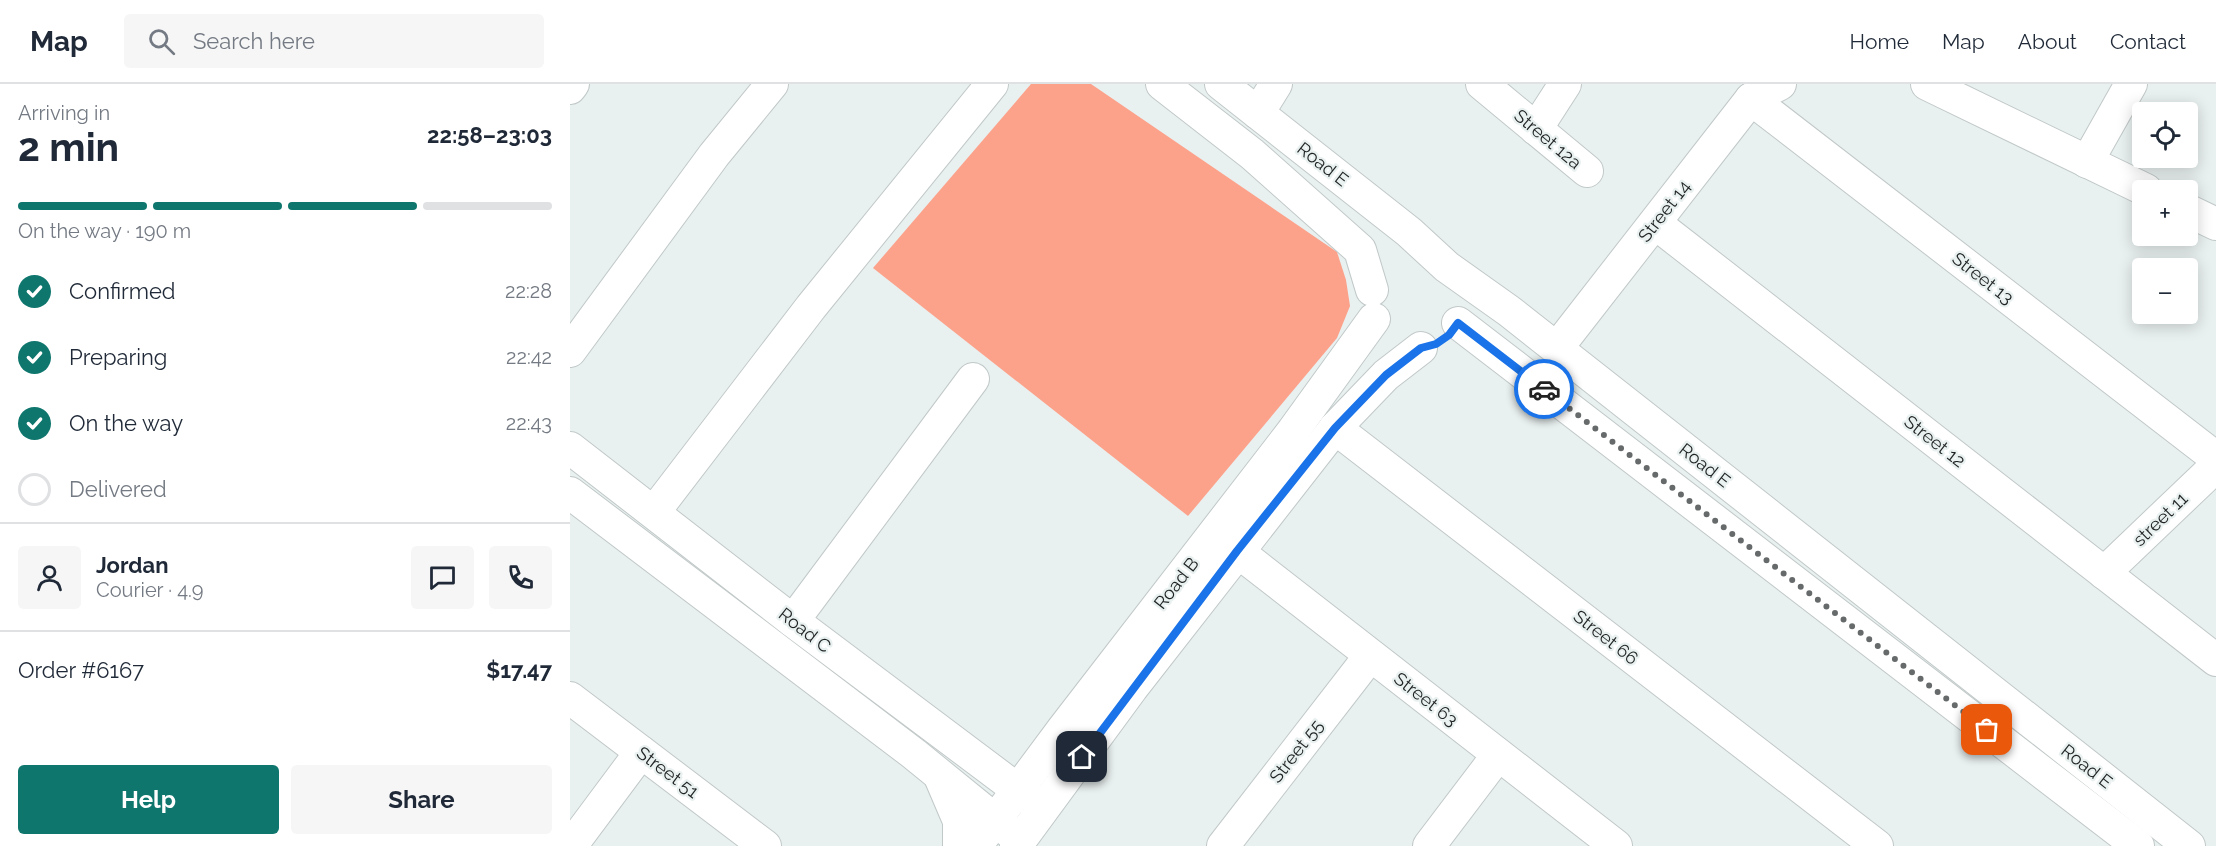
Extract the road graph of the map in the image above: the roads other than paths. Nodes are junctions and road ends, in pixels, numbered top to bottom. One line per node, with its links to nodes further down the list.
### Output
1 (573, 84): 12 (street)
2 (772, 84): 27 (street)
3 (992, 84): 34 (street)
4 (1162, 84): 23 (street)
5 (1221, 84): 14 (street, Road E)
6 (1276, 84): 14 (street)
7 (1482, 84): 15 (street, Street 12a)
8 (1565, 84): 15 (street)
9 (1780, 84): 13 (street, Street 14)
10 (1927, 84): 16 (street)
11 (2131, 84): 16 (street)
12 (570, 88)
13 (1751, 99): 20 (street, Street 14); 31 (street, Street 13)
14 (1258, 113): 22 (street, Road E)
15 (1536, 129): 17 (street, Street 12a)
16 (2087, 162): 18 (street)
17 (1587, 171)
18 (2132, 183)
19 (2198, 215): 21 (street)
20 (1655, 222): 26 (street, Street 14); 36 (street, Street 12)
21 (2216, 224)
22 (1447, 267): 23 (street); 24 (street); 26 (street, Road E)
23 (1373, 304): 25 (street); 44 (street, Road B)
24 (1458, 323): 25 (street); 56 (street, Road E)
25 (1421, 348): 29 (street, Road B)
26 (1557, 348): 57 (street, Road E)
27 (570, 351)
28 (973, 379): 37 (street)
29 (1335, 428): 35 (street, Road B); 48 (street, Street 66)
30 (570, 448): 34 (street, Road C)
31 (2216, 458)
32 (2216, 466): 36 (street, street 11)
33 (570, 493): 43 (street, Road C)
34 (654, 512): 37 (street, Road C)
35 (1237, 551): 38 (street, Street 63); 45 (street, Road B)
36 (2104, 573): 39 (street, Street 12)
37 (793, 621): 44 (street, Road C)
38 (1370, 656): 42 (street, Street 63); 53 (street, Street 55)
39 (2216, 660)
40 (570, 698): 41 (street, Street 51)
41 (641, 752): 49 (street); 50 (street, Street 51)
42 (1498, 755): 54 (street); 55 (street, Street 63)
43 (939, 774): 46 (street, Road C); 51 (street)
44 (1018, 790): 45 (street, Road C); 46 (street, Road B)
45 (1044, 808): 47 (street, Road B)
46 (995, 821): 47 (street, Road C); 52 (street, Road B)
47 (1018, 843)
48 (1869, 844)
49 (571, 846)
50 (765, 846)
51 (959, 846)
52 (976, 846)
53 (1223, 846)
54 (1429, 846)
55 (1616, 846)
56 (2138, 846)
57 (2189, 846)

